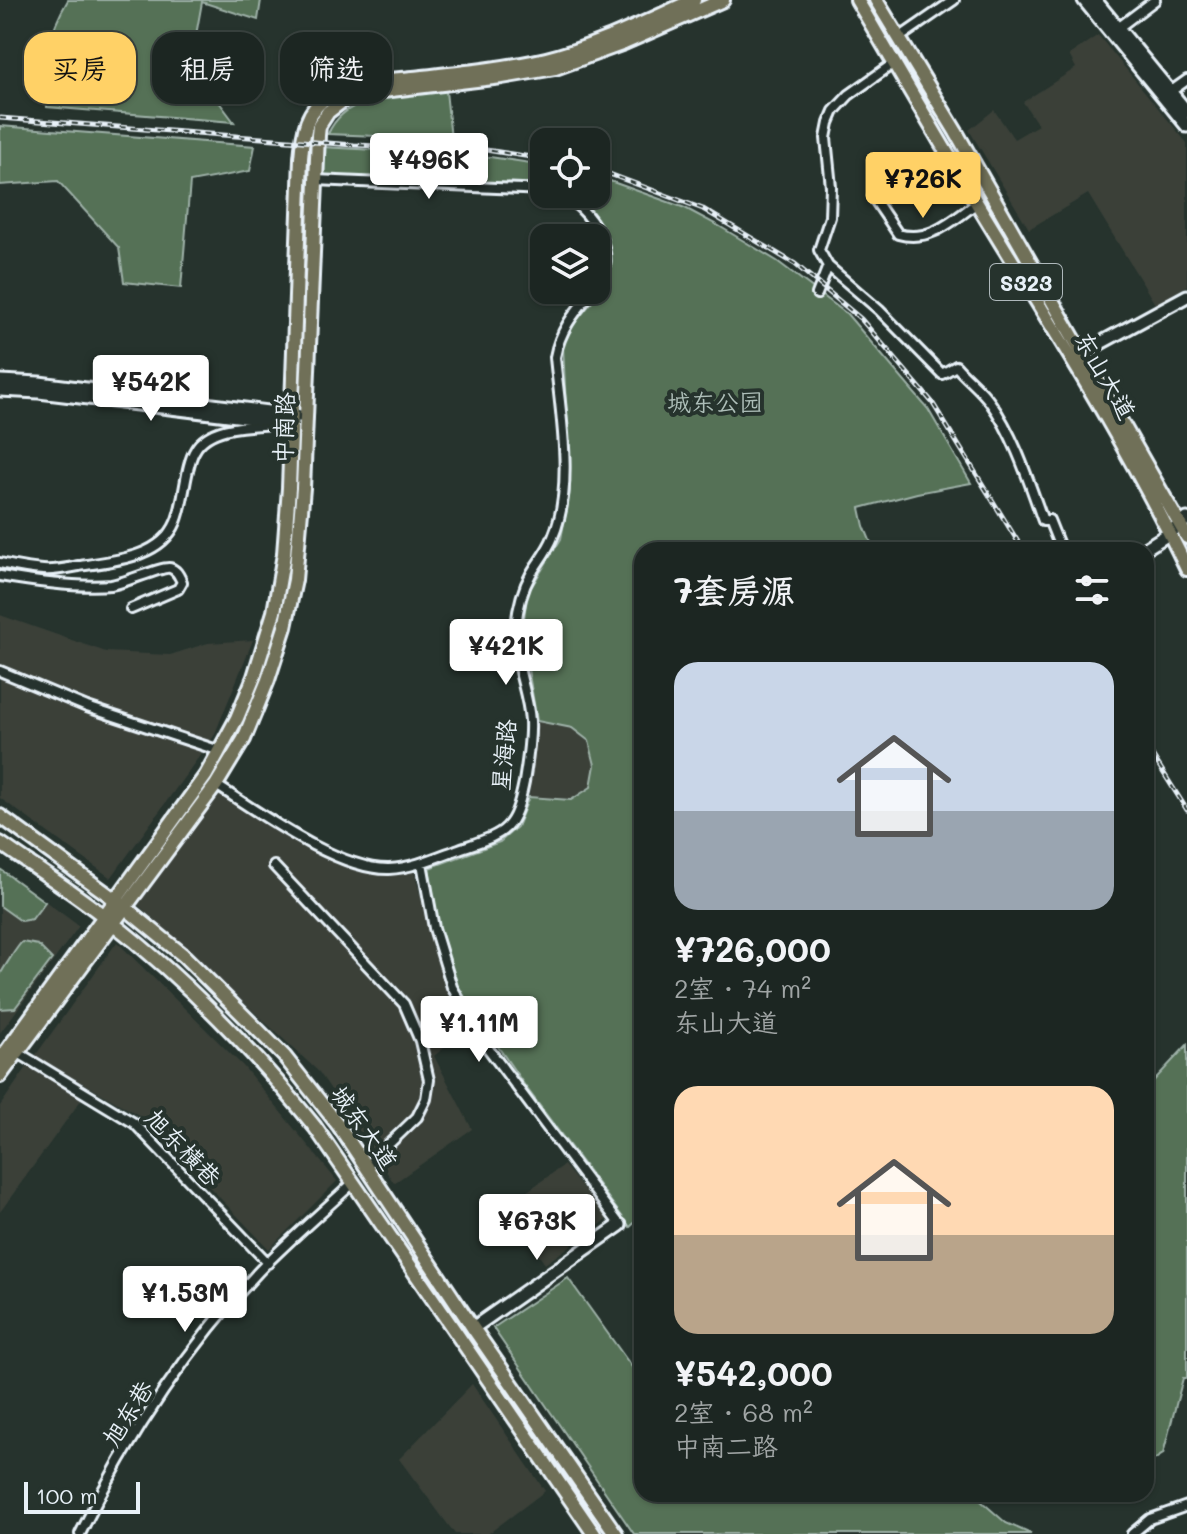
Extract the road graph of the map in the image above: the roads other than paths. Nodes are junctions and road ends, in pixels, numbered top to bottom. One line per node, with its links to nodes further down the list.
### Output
1 (694, 0): 27 (main road, 中南路)
2 (723, 0): 16 (main road, 中南路)
3 (857, 0): 11 (main road, 东山大道 / S323)
4 (876, 0): 10 (main road, 东山大道)
5 (954, 0): 10 (street)
6 (1084, 0): 15 (main road)
7 (1095, 0): 9 (main road)
8 (1155, 0): 9 (street)
9 (1118, 28): 13 (main road)
10 (899, 38): 24 (main road, 东山大道)
11 (894, 63): 19 (main road, 东山大道 / S323); 20 (street)
12 (1187, 80): 13 (street)
13 (1170, 92): 14 (main road)
14 (1187, 112)
15 (1187, 126)
16 (315, 180): 17 (street); 27 (main road, 中南路)
17 (530, 189)
18 (873, 197): 19 (street)
19 (977, 203): 28 (main road, 东山大道 / S323)
20 (828, 266): 21 (street); 29 (street)
21 (817, 294)
22 (1187, 296): 24 (main road)
23 (582, 304): 40 (street, 星海路)
24 (1084, 352): 28 (main road, 东山大道)
25 (0, 381): 27 (main road)
26 (0, 390): 27 (main road)
27 (298, 420): 31 (street); 36 (main road, 中南路); 37 (main road, 中南路)
28 (1182, 529): 30 (main road); 32 (main road, 东山大道 / S323)
29 (1058, 542)
30 (1154, 544)
31 (0, 563)
32 (1187, 569)
33 (0, 576): 34 (street)
34 (131, 609)
35 (0, 671): 36 (street)
36 (220, 751): 42 (main road, 中南路)
37 (216, 785): 40 (street, 星海路); 42 (main road, 中南路)
38 (0, 816): 42 (main road, 城东大道)
39 (0, 843): 43 (main road, 城东大道)
40 (422, 863): 49 (street)
41 (274, 866): 47 (street)
42 (122, 904): 43 (main road, 中南路); 47 (main road, 城东大道)
43 (110, 921): 44 (main road, 中南路); 45 (main road, 中南路); 48 (main road, 城东大道)
44 (17, 1052): 46 (main road, 中南路); 50 (street, 旭东横巷)
45 (0, 1060)
46 (0, 1076)
47 (366, 1166): 51 (main road, 城东大道)
48 (353, 1183): 50 (street, 旭东巷); 54 (main road, 城东大道)
49 (620, 1225): 51 (main road)
50 (268, 1263): 53 (street, 旭东巷)
51 (473, 1328): 55 (main road, 城东大道)
52 (1187, 1506): 56 (street)
53 (80, 1534)
54 (594, 1534)
55 (616, 1534)
56 (1132, 1534)

